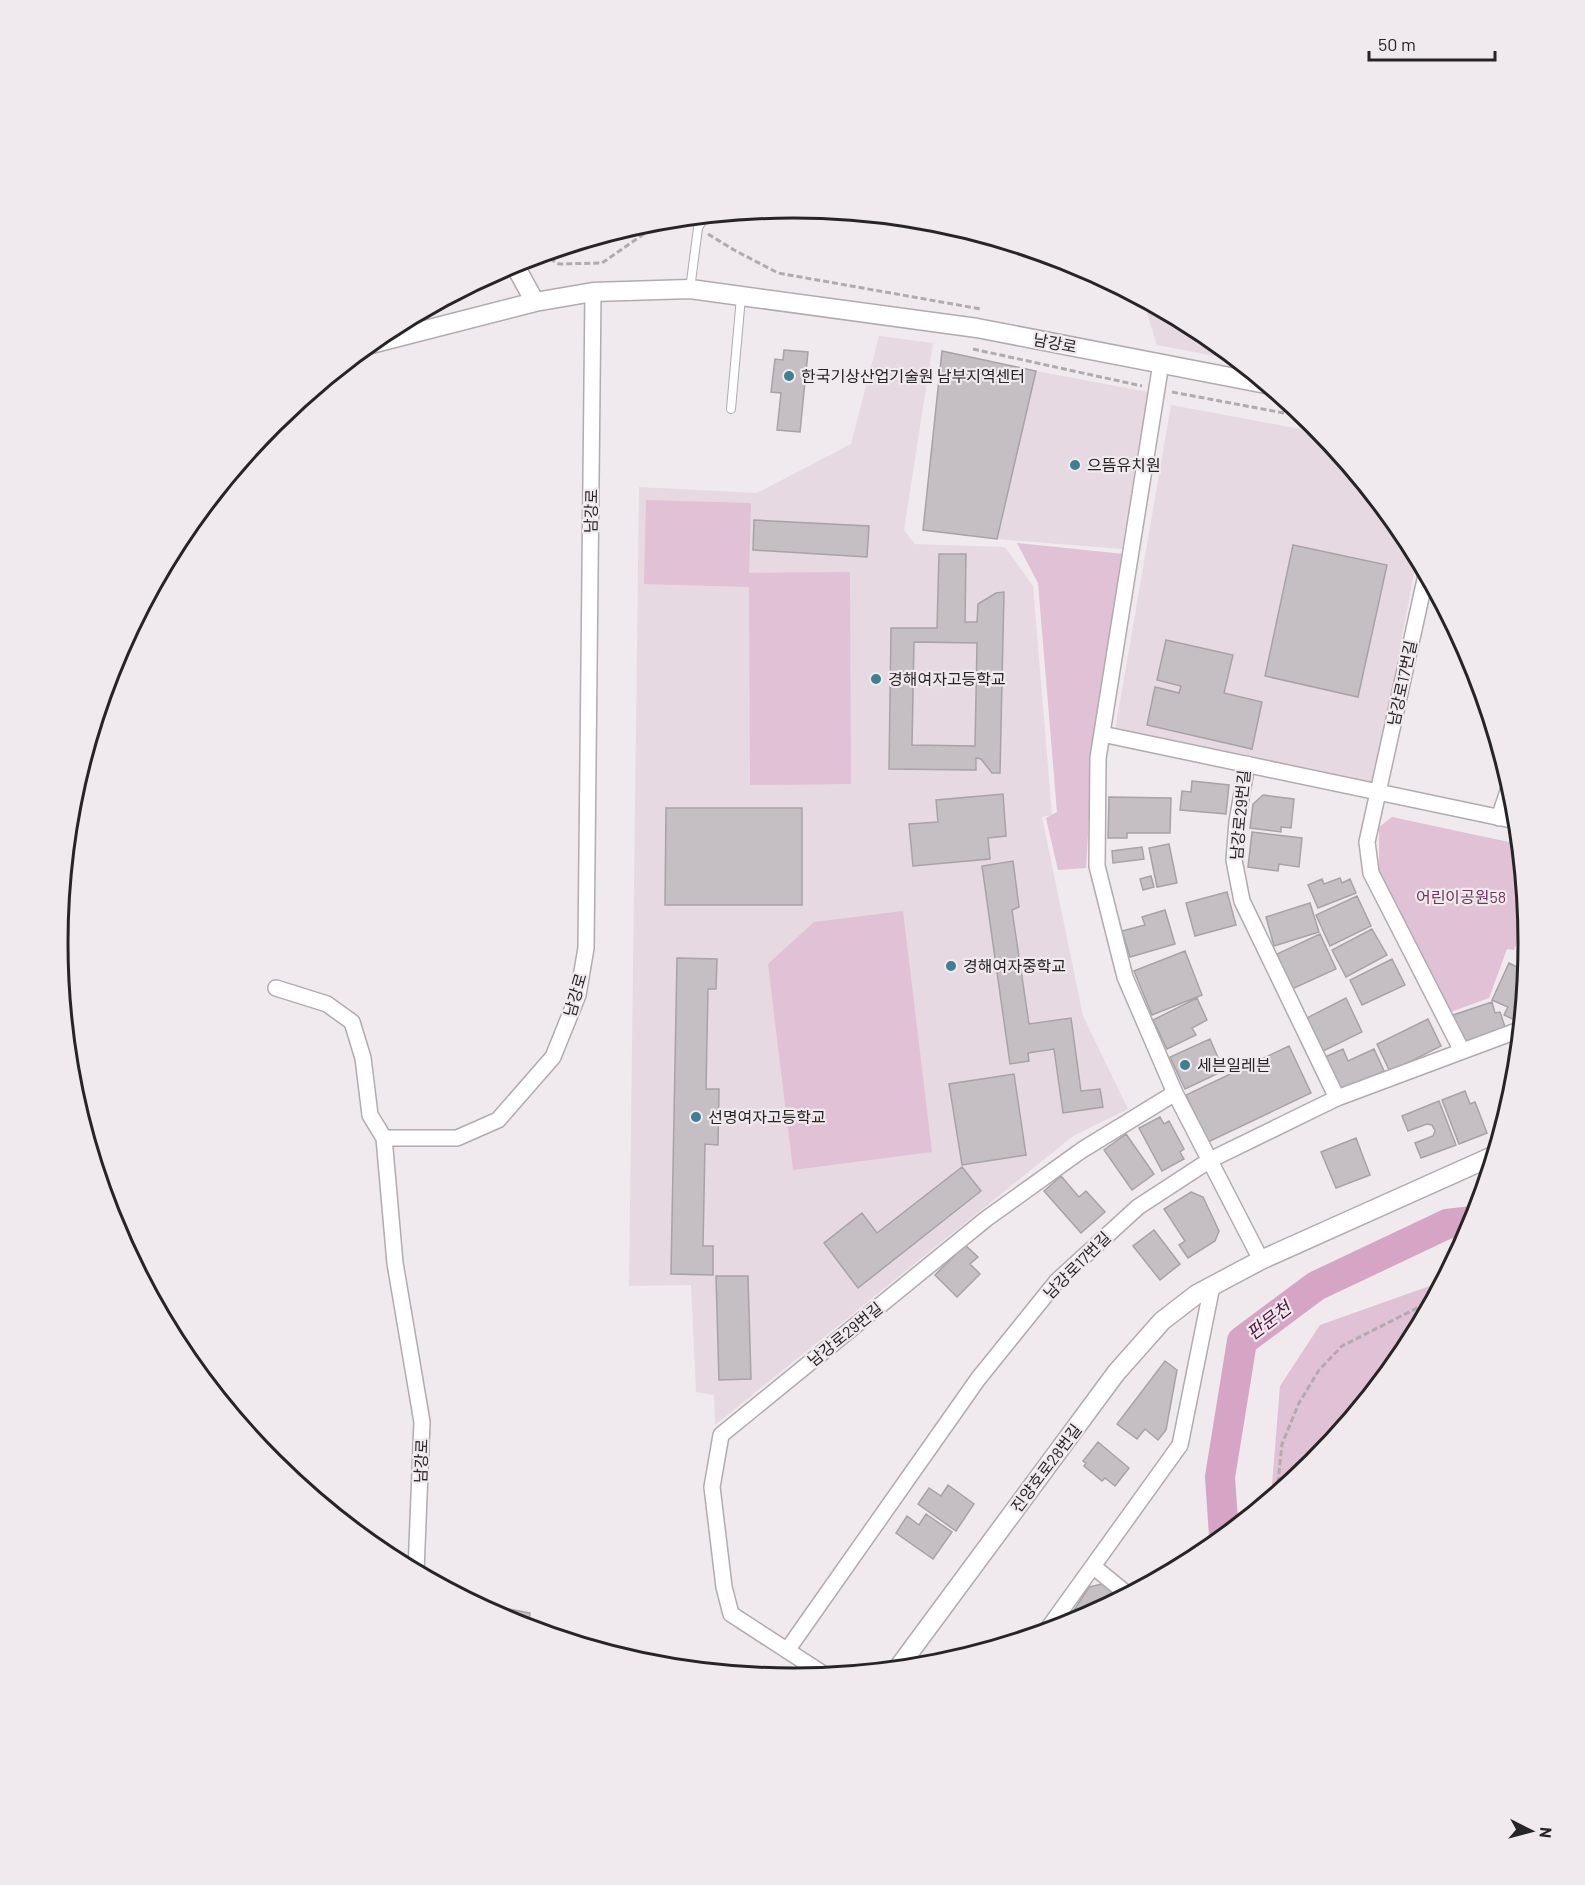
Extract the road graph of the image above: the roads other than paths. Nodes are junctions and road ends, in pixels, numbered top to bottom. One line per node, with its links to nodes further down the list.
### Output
1 (700, 224): 3 (lane)
2 (520, 271): 6 (street)
3 (690, 289): 4 (street, 남강로); 5 (street, 남강로)
4 (593, 292): 6 (street, 남강로); 23 (street, 남강로)
5 (741, 296): 8 (street, 남강로); 10 (lane)
6 (544, 300): 7 (street, 남강로)
7 (392, 339)
8 (1161, 363): 9 (street, 남강로); 12 (street)
9 (1251, 381)
10 (731, 409)
11 (1423, 586): 14 (street, 남강로17번길)
12 (1102, 734): 13 (street, 남강로29번길); 21 (street)
13 (1246, 764): 14 (street); 22 (street, 남강로29번길)
14 (1378, 792): 16 (street); 20 (street, 남강로17번길)
15 (1504, 803): 16 (street)
16 (1499, 818): 17 (street)
17 (1507, 819)
18 (276, 988): 23 (street)
19 (1511, 1033): 20 (street, 남강로17번길)
20 (1462, 1051): 22 (street, 남강로17번길)
21 (1175, 1093): 24 (street); 32 (street, 남강로29번길)
22 (1337, 1098): 24 (street, 남강로17번길)
23 (384, 1138): 28 (street, 남강로)
24 (1210, 1160): 26 (street); 32 (street, 남강로17번길)
25 (1484, 1160): 26 (street, 진양호로28번길)
26 (1261, 1260): 27 (street, 진양호로28번길)
27 (1212, 1286): 29 (street); 33 (street, 진양호로28번길)
28 (416, 1561)
29 (1094, 1567): 30 (street); 31 (street)
30 (1121, 1589)
31 (1057, 1617)
32 (788, 1649): 34 (street, 남강로29번길)
33 (905, 1658)
34 (814, 1667)

